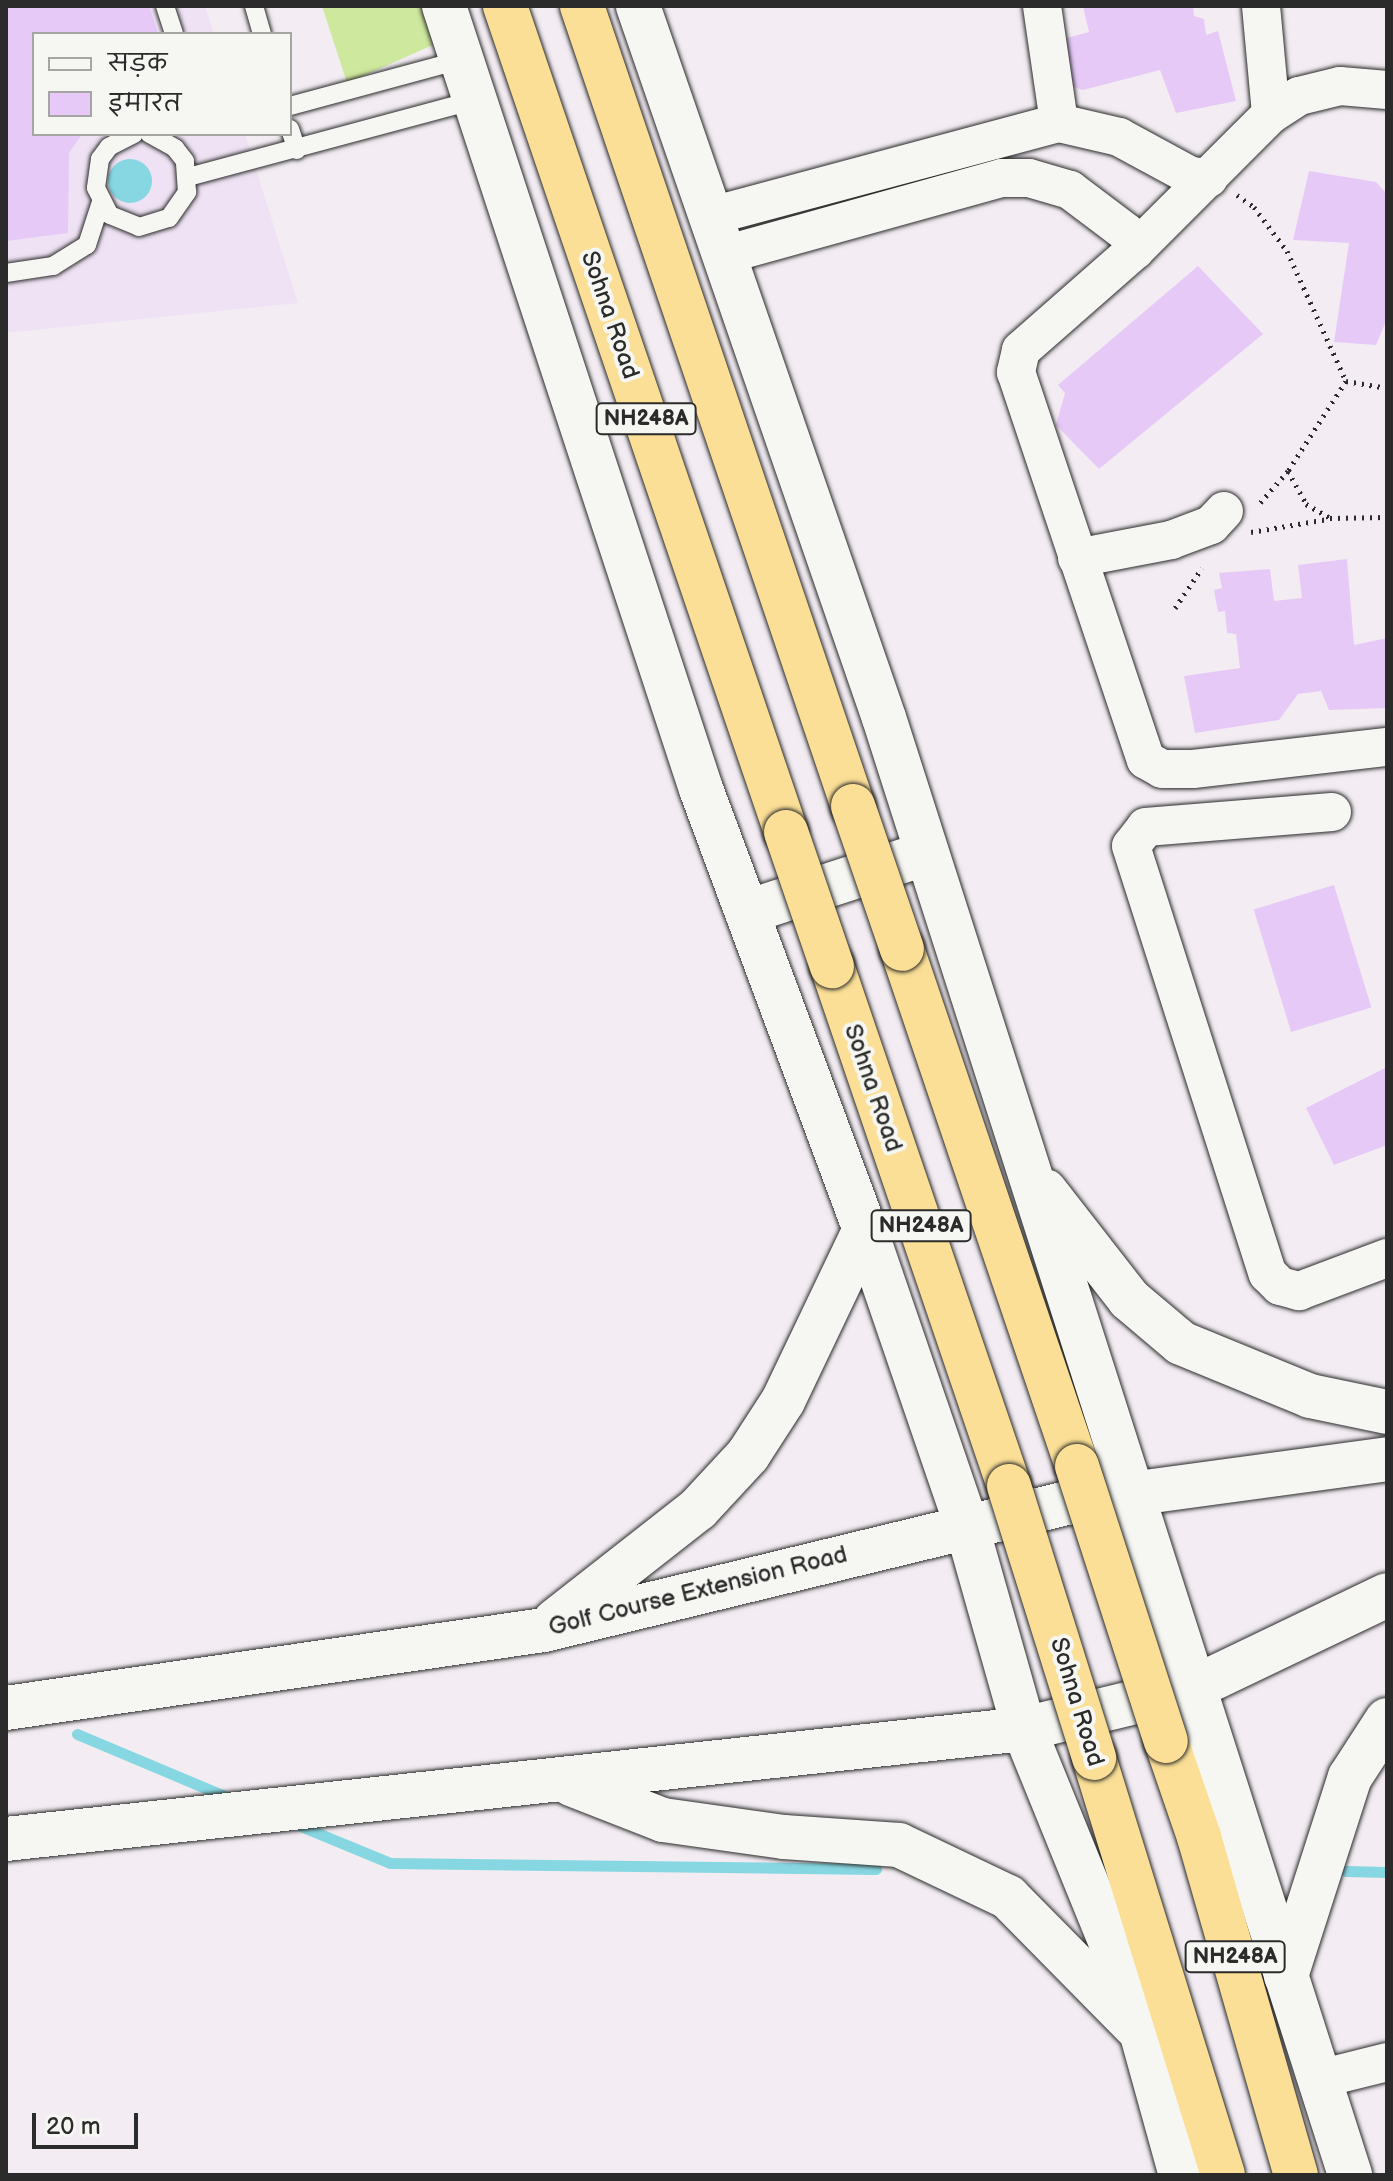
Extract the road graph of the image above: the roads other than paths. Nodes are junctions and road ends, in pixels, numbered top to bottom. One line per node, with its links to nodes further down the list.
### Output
1 (165, 6): 9 (lane)
2 (254, 6): 10 (lane)
3 (444, 6): 11 (main road)
4 (505, 6): 52 (highway, Sohna Road / NH248A, bridge)
5 (582, 6): 53 (highway, NH248A, bridge)
6 (638, 6): 23 (main road)
7 (1042, 6): 15 (street)
8 (1261, 6): 14 (street)
9 (173, 32)
10 (261, 32)
11 (468, 80): 13 (lane); 19 (lane); 31 (main road)
12 (1387, 90): 14 (street)
13 (292, 106)
14 (1271, 114): 21 (street)
15 (1059, 123): 21 (street); 23 (street)
16 (292, 135): 19 (lane)
17 (130, 136): 22 (lane)
18 (157, 137): 20 (lane)
19 (297, 150): 20 (lane)
20 (188, 177): 22 (lane)
21 (1209, 178): 24 (street)
22 (101, 202): 25 (lane)
23 (717, 236): 24 (street); 30 (main road)
24 (1135, 250): 27 (street)
25 (6, 273)
26 (1239, 520): 27 (street)
27 (1077, 558): 28 (street)
28 (1387, 747)
29 (1332, 812): 34 (street)
30 (927, 853): 31 (main road); 32 (main road)
31 (747, 912): 33 (main road)
32 (1026, 1167): 35 (main road); 37 (main road)
33 (865, 1229): 38 (main road); 40 (main road)
34 (1387, 1258)
35 (1387, 1412)
36 (1387, 1459): 37 (main road, Golf Course Extension Road)
37 (1131, 1491): 38 (main road, Golf Course Extension Road); 41 (main road)
38 (966, 1524): 40 (main road, Golf Course Extension Road); 44 (main road)
39 (1387, 1595): 41 (main road)
40 (544, 1630): 42 (main road, Golf Course Extension Road)
41 (1193, 1688): 44 (main road); 47 (main road)
42 (6, 1708)
43 (1387, 1720): 47 (main road)
44 (1024, 1729): 45 (main road); 48 (main road)
45 (565, 1782): 46 (main road); 48 (main road)
46 (6, 1839)
47 (1286, 1976): 50 (main road)
48 (1141, 2034): 51 (main road)
49 (1387, 2062): 50 (street)
50 (1319, 2079): 54 (main road)
51 (1181, 2175)
52 (1223, 2175)
53 (1296, 2175)
54 (1350, 2175)

